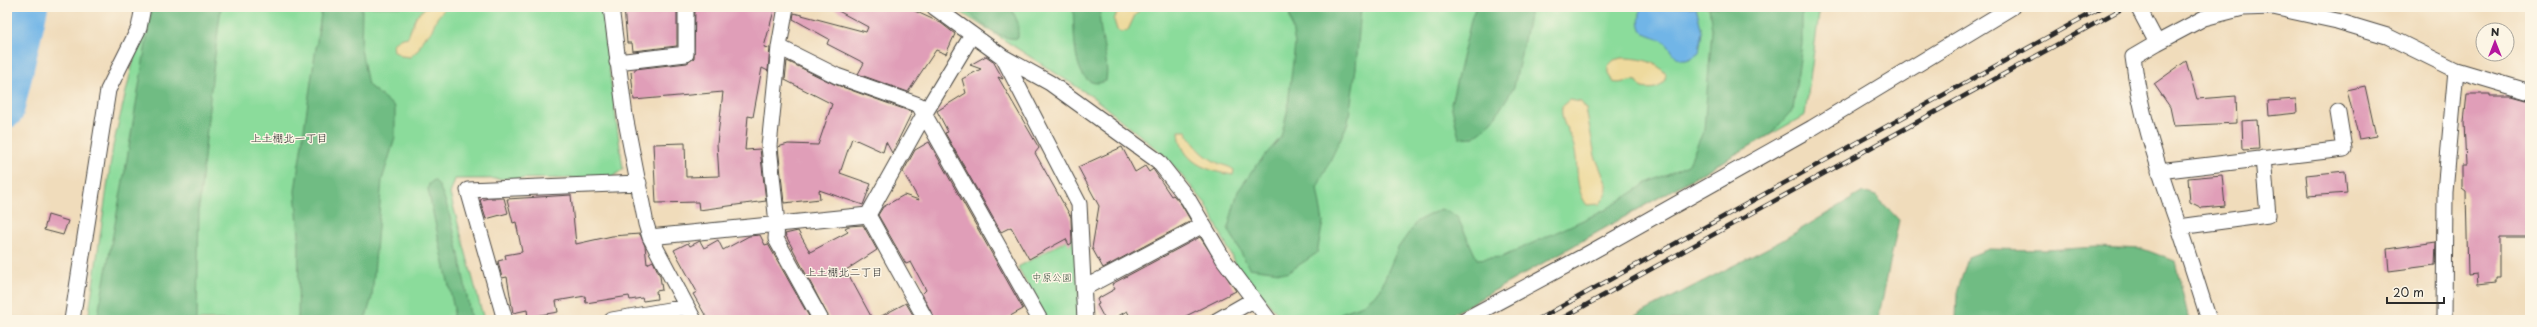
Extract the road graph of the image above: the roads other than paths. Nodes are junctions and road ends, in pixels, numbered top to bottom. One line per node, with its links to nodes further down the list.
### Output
1 (143, 7): 28 (street)
2 (611, 7): 12 (street)
3 (686, 7): 12 (street)
4 (786, 7): 10 (street)
5 (934, 7): 8 (street)
6 (2012, 7): 37 (street)
7 (2138, 7): 9 (street)
8 (972, 35): 11 (street); 16 (street)
9 (2156, 40): 13 (street); 18 (street)
10 (778, 47): 16 (street); 21 (street)
11 (1003, 57): 22 (street); 25 (street)
12 (617, 62): 19 (street)
13 (2456, 70): 14 (street); 39 (street)
14 (2530, 92)
15 (2338, 112): 17 (street)
16 (925, 113): 20 (street); 33 (street)
17 (2264, 158): 18 (street); 23 (street)
18 (2158, 171): 23 (street)
19 (639, 183): 24 (street); 29 (street)
20 (868, 215): 21 (street); 32 (street)
21 (777, 224): 24 (street); 31 (street)
22 (1202, 225): 25 (street); 26 (street)
23 (2179, 228): 38 (street)
24 (650, 237): 27 (street)
25 (1084, 288): 34 (street)
26 (1253, 300): 35 (street); 36 (street)
27 (690, 314): 30 (street)
28 (72, 320)
29 (505, 320)
30 (612, 320)
31 (821, 320)
32 (926, 320)
33 (1040, 320)
34 (1085, 320)
35 (1218, 320)
36 (1269, 320)
37 (1464, 320)
38 (2209, 320)
39 (2444, 320)

